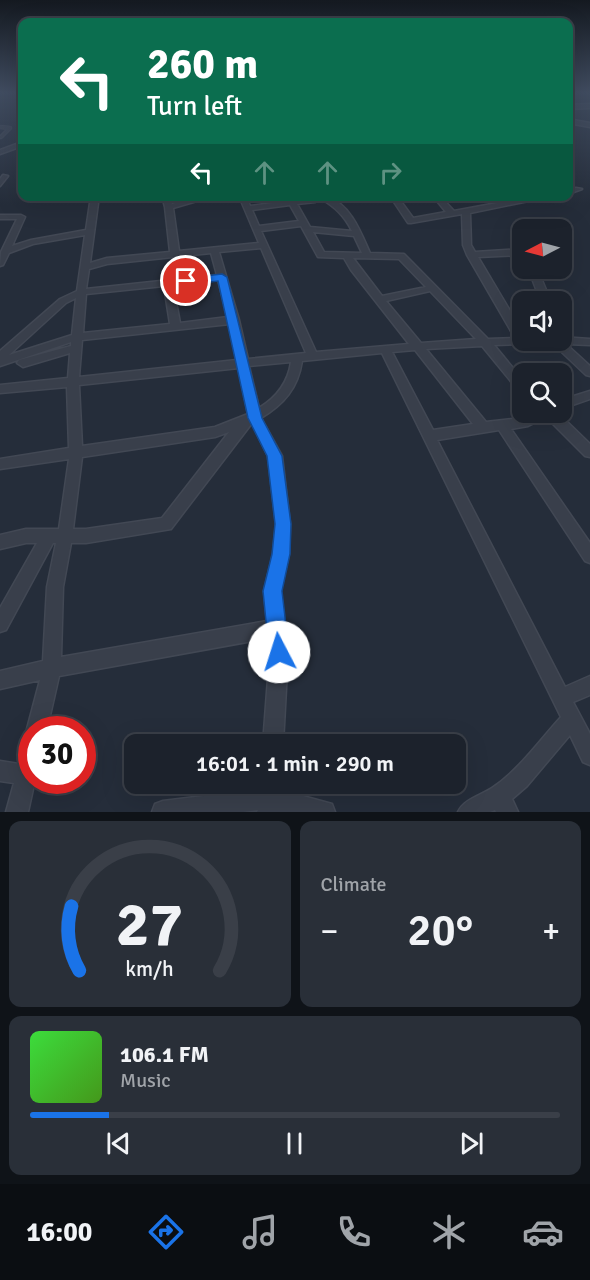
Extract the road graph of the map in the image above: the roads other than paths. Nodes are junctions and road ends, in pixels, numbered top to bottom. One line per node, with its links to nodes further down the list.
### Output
1 (18, 145): 2 (street)
2 (0, 152)
3 (12, 156): 4 (street)
4 (0, 157)
5 (5, 176): 6 (street)
6 (0, 184)
7 (578, 189): 8 (street)
8 (573, 190)
9 (94, 201): 28 (street)
10 (167, 201): 20 (street)
11 (192, 201): 20 (street)
12 (245, 201): 22 (street)
13 (286, 201): 22 (street)
14 (292, 201): 26 (street)
15 (329, 201): 29 (street)
16 (397, 201): 24 (street)
17 (440, 201): 24 (street)
18 (485, 201): 21 (street)
19 (516, 201): 21 (street)
20 (169, 207): 34 (street)
21 (490, 207): 23 (street)
22 (248, 208): 27 (street)
23 (466, 211): 24 (street); 35 (street)
24 (452, 214)
25 (0, 217): 32 (street)
26 (305, 226): 27 (street); 29 (street); 37 (street)
27 (257, 229): 30 (street)
28 (88, 232): 32 (street); 39 (street)
29 (356, 234): 36 (street)
30 (263, 245): 31 (street); 57 (street)
31 (214, 250): 34 (street); 40 (street)
32 (5, 252): 38 (street)
33 (512, 253): 35 (street)
34 (175, 254): 39 (street)
35 (471, 255): 46 (street)
36 (368, 256): 37 (street); 42 (street)
37 (348, 257): 44 (street)
38 (0, 263)
39 (85, 267): 43 (street)
40 (222, 277): 41 (street); 45 (street)
41 (168, 284): 43 (street); 47 (street)
42 (432, 288): 44 (street); 51 (street)
43 (81, 292): 50 (street); 56 (street)
44 (379, 300): 53 (street)
45 (234, 320): 47 (street); 60 (street)
46 (512, 323)
47 (176, 326): 50 (street)
48 (512, 341): 51 (street)
49 (572, 341): 52 (street)
50 (77, 342): 59 (street); 61 (street); 64 (street)
51 (485, 342): 53 (street); 63 (street)
52 (590, 342)
53 (420, 347): 54 (street); 72 (street)
54 (385, 349): 57 (street); 73 (street)
55 (570, 351): 62 (street)
56 (0, 357)
57 (313, 357): 58 (street)
58 (297, 358): 60 (street); 68 (street)
59 (0, 362)
60 (242, 364): 64 (street); 68 (street)
61 (0, 369)
62 (590, 372)
63 (512, 375)
64 (73, 383): 65 (street); 75 (street)
65 (0, 389)
66 (590, 395): 67 (street)
67 (572, 401)
68 (250, 420): 75 (street); 77 (street); 81 (street)
69 (524, 423): 71 (street)
70 (559, 423): 74 (street)
71 (502, 425): 72 (street); 79 (street)
72 (483, 427): 73 (street)
73 (429, 436): 85 (street)
74 (590, 452)
75 (76, 453): 76 (street); 77 (street)
76 (0, 464)
77 (57, 536): 78 (street); 80 (street); 82 (street)
78 (0, 542)
79 (590, 556)
80 (0, 624)
81 (276, 628): 82 (street); 88 (street)
82 (52, 668): 83 (street); 86 (street)
83 (0, 680)
84 (590, 685): 85 (street)
85 (562, 698): 87 (street)
86 (40, 716)
87 (572, 718): 89 (street); 94 (street)
88 (274, 734)
89 (590, 755)
90 (0, 771): 91 (street)
91 (18, 774)
92 (21, 794): 95 (street)
93 (269, 798): 96 (street); 97 (street)
94 (503, 804): 98 (street)
95 (17, 812)
96 (163, 812)
97 (324, 812)
98 (469, 812)

